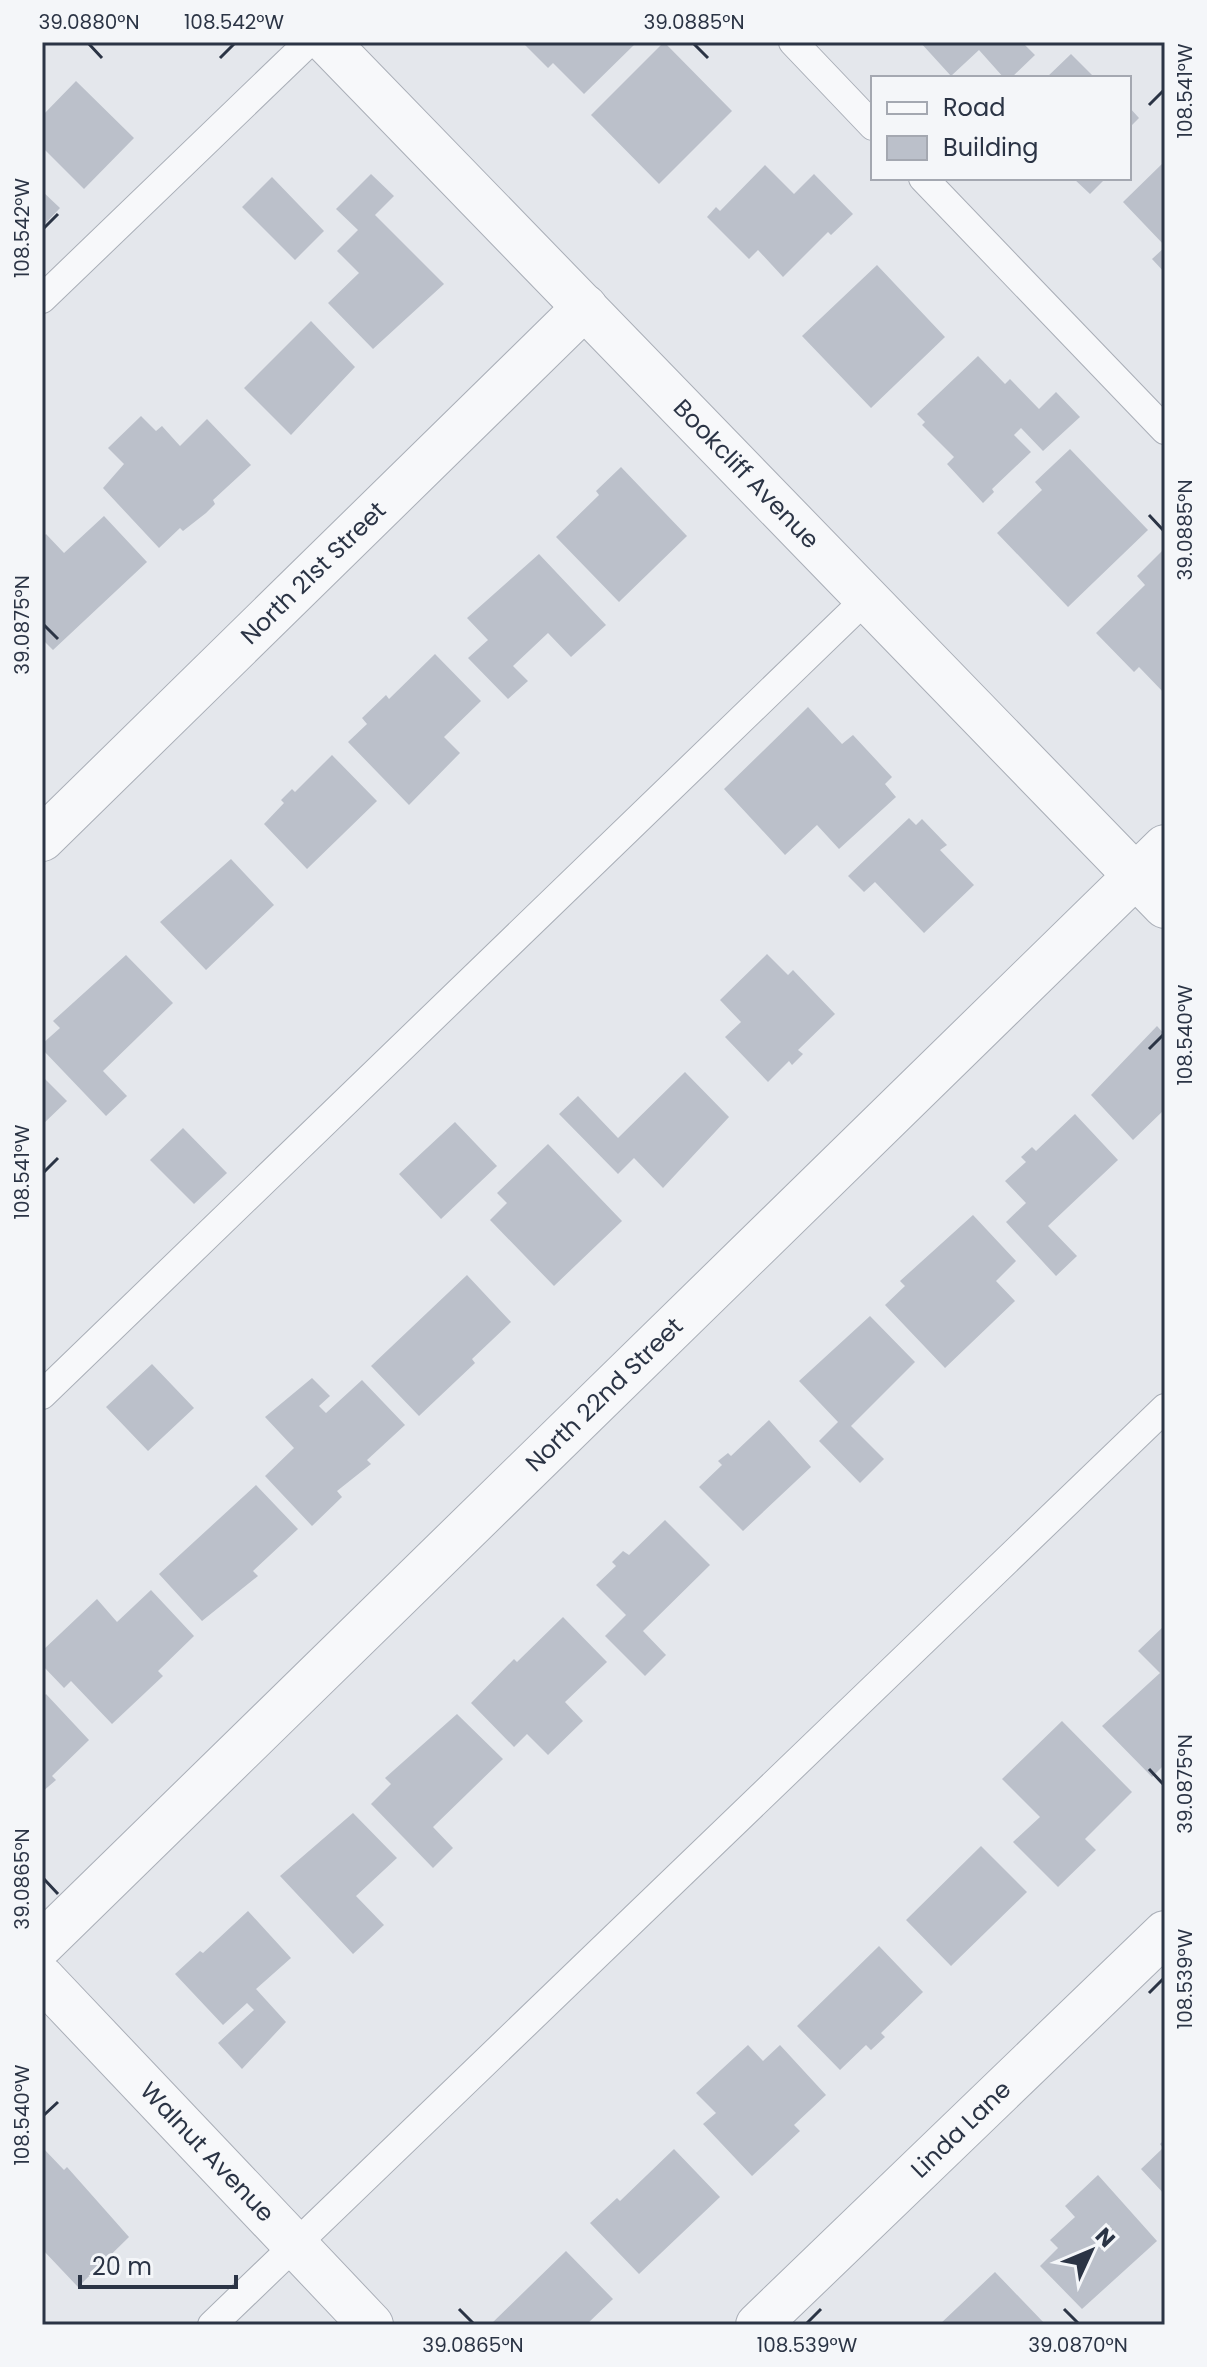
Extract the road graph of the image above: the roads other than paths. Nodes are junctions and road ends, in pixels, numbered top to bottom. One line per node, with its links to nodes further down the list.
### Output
1 (309, 42): 6 (lane)
2 (327, 42): 7 (street, Bookcliff Avenue)
3 (793, 42): 4 (lane)
4 (871, 124)
5 (925, 180): 8 (lane)
6 (42, 299)
7 (585, 307): 9 (street, Bookcliff Avenue); 10 (street, North 21st Street)
8 (1165, 430)
9 (867, 598): 11 (street, Bookcliff Avenue); 12 (lane)
10 (42, 839)
11 (1155, 876): 15 (street, North 22nd Street)
12 (42, 1395)
13 (1165, 1408): 17 (lane)
14 (1165, 1933): 20 (street, Linda Lane)
15 (42, 1944)
16 (42, 1978): 17 (street, Walnut Avenue)
17 (295, 2245): 18 (lane); 19 (street, Walnut Avenue)
18 (212, 2325)
19 (371, 2325)
20 (758, 2325)

